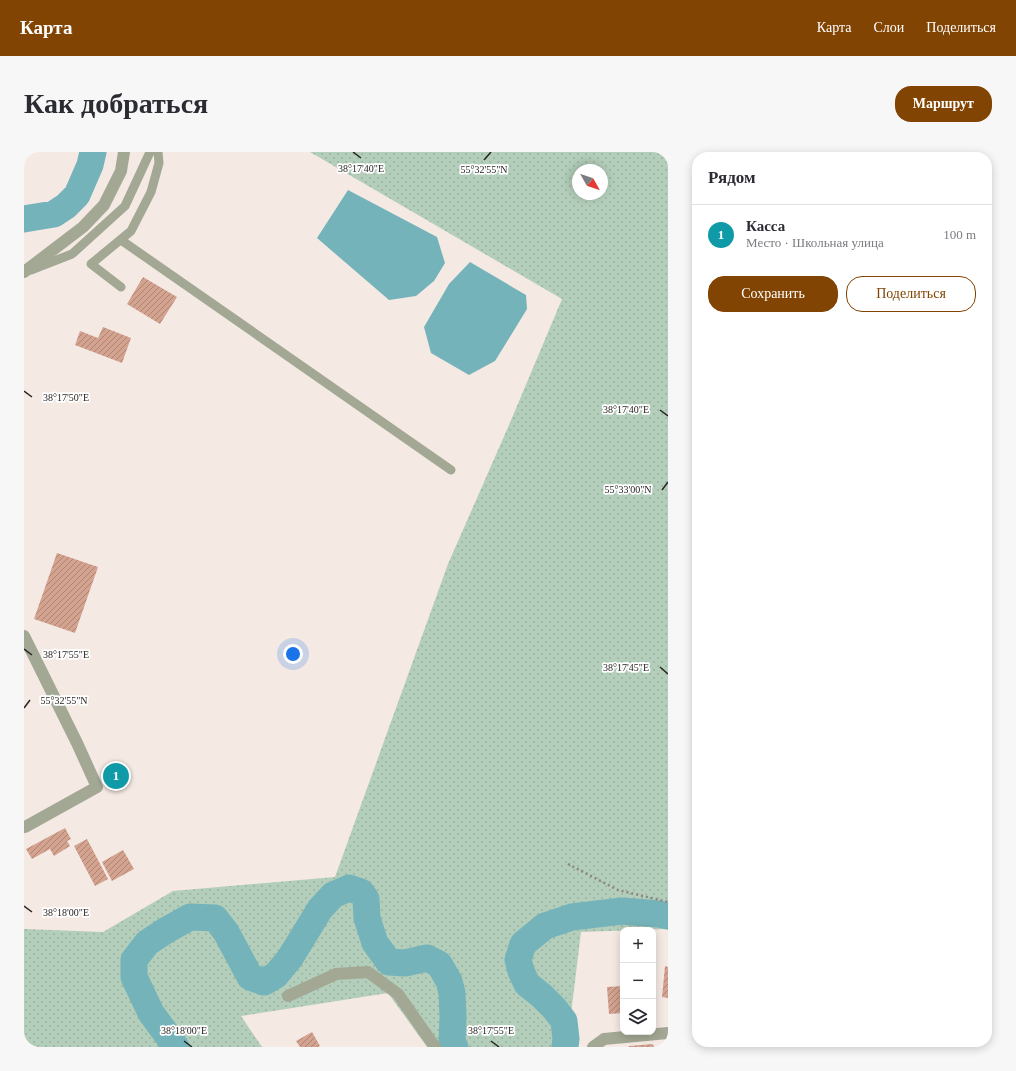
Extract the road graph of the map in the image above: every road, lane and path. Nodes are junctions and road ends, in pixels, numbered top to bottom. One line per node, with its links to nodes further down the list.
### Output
1 (124, 152): 5 (street)
2 (150, 152): 5 (lane)
3 (158, 152): 4 (lane)
4 (121, 240): 6 (lane); 7 (lane)
5 (24, 272)
6 (121, 287)
7 (451, 470)
8 (24, 636): 9 (street)
9 (25, 827)
10 (568, 864): 11 (path)
11 (668, 902)
12 (288, 996): 14 (street)
13 (668, 1033): 15 (street)
14 (435, 1047)
15 (593, 1047)

